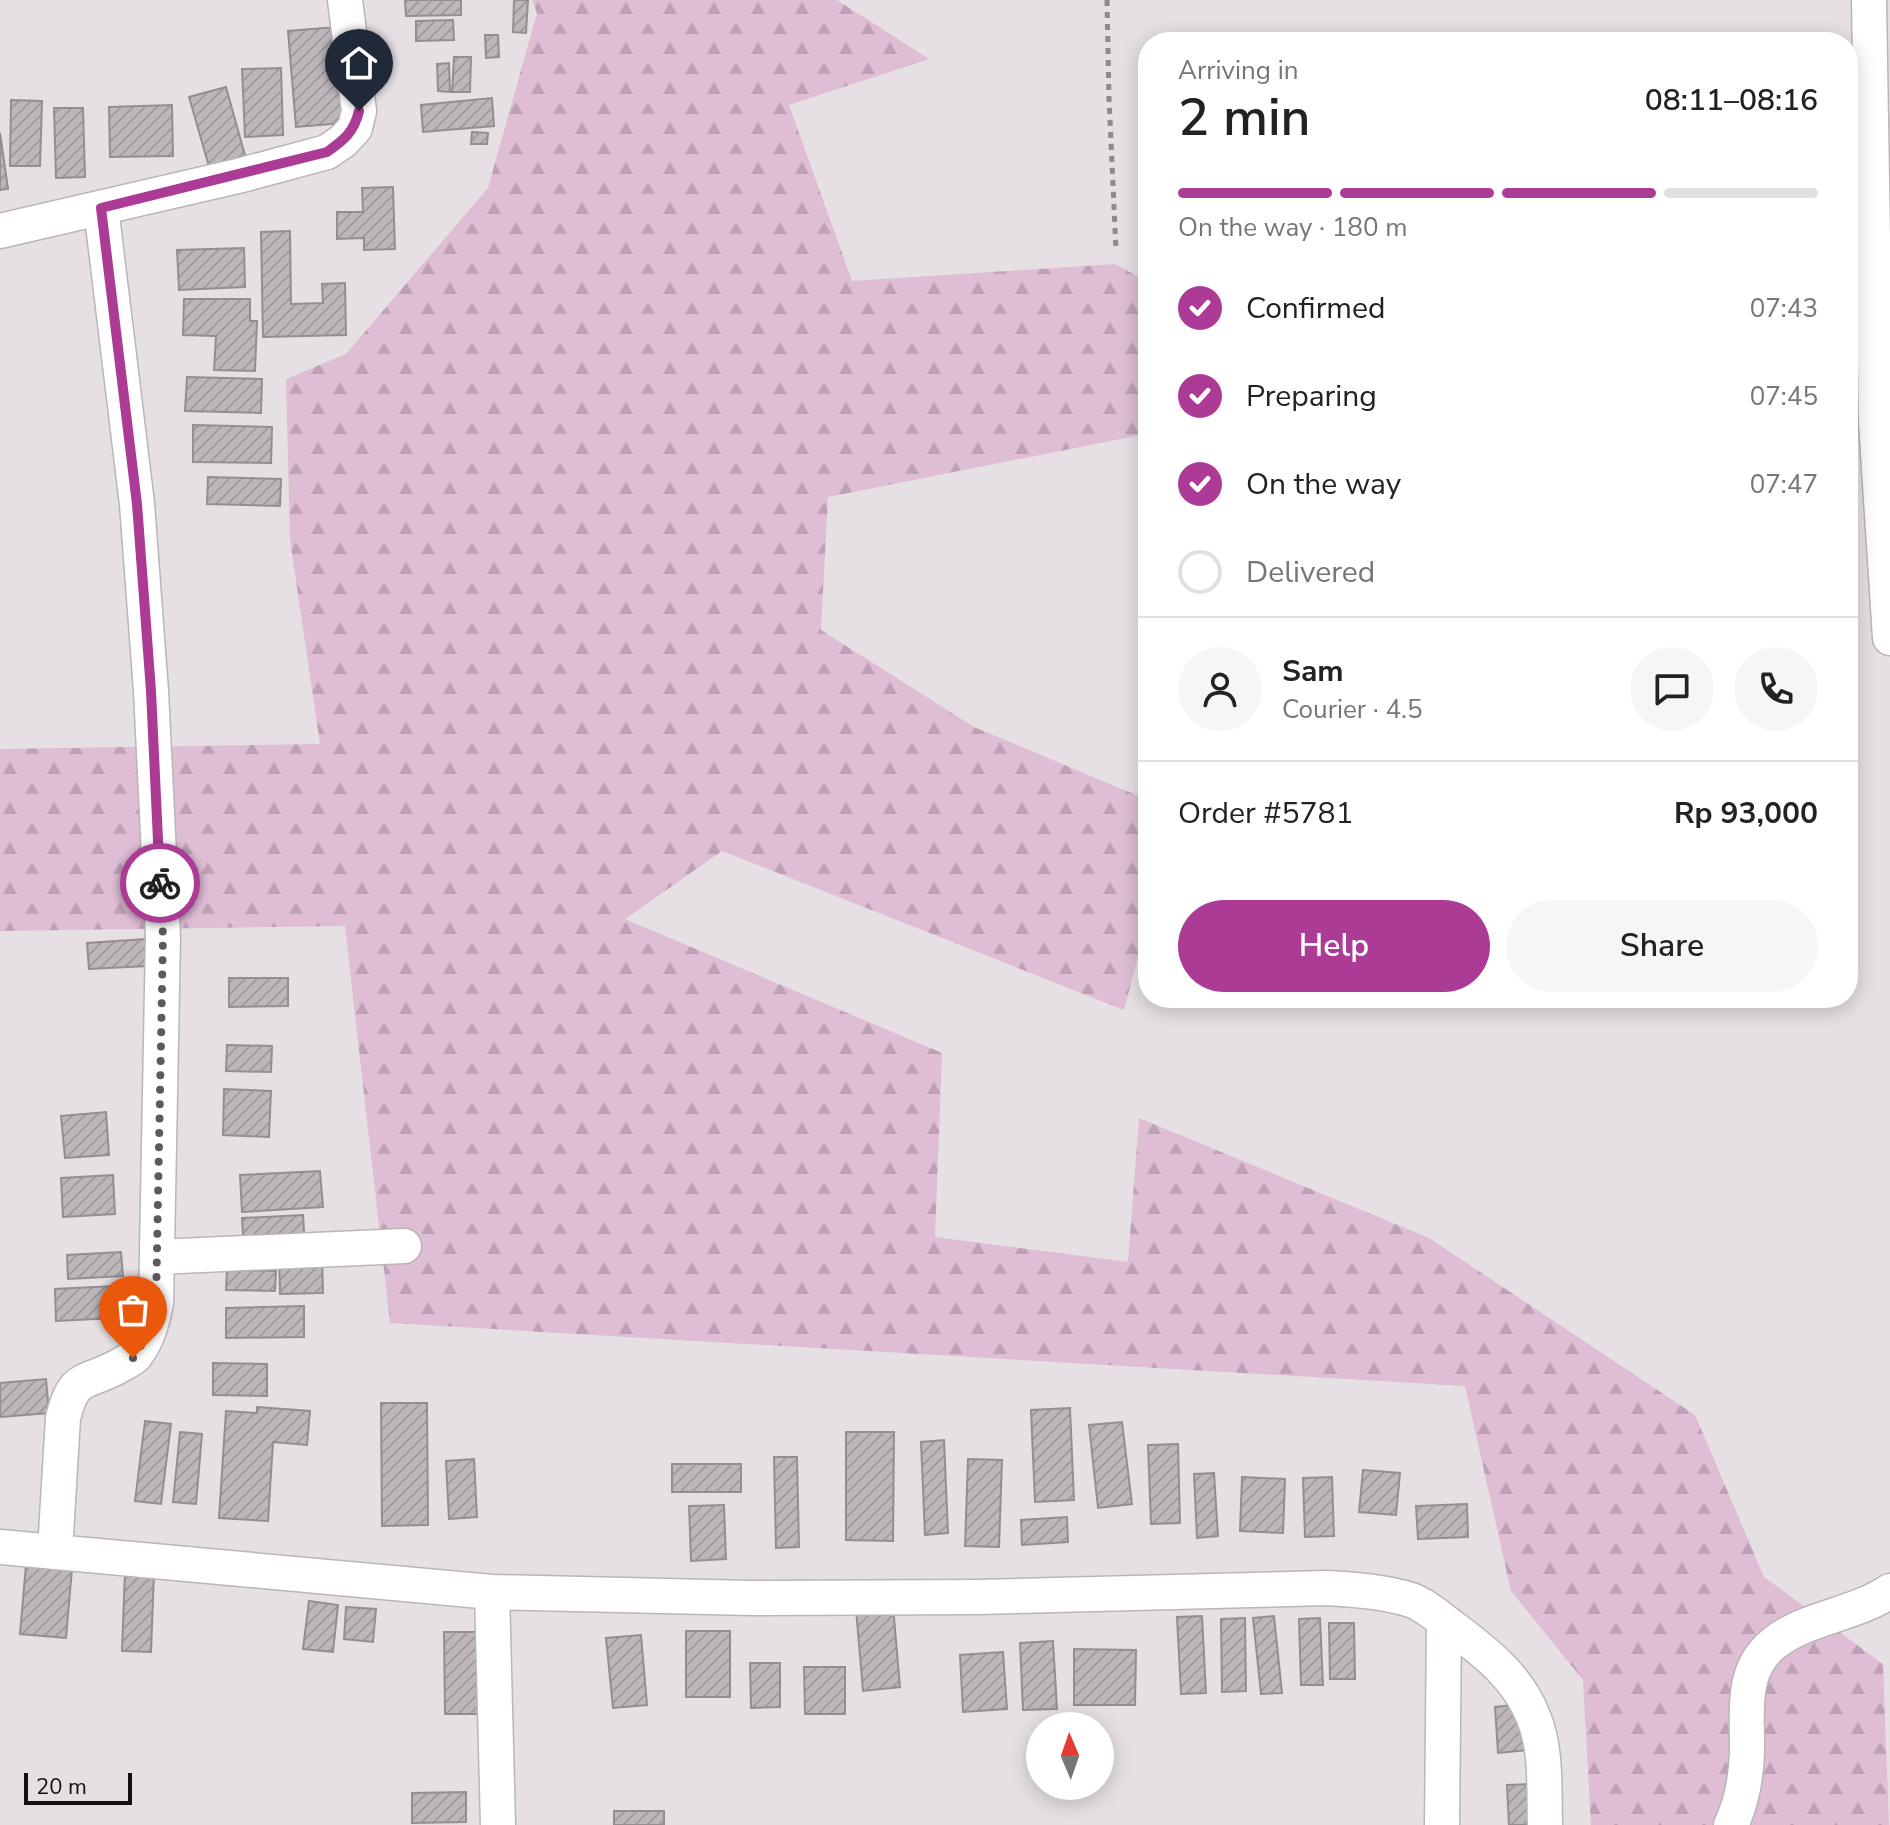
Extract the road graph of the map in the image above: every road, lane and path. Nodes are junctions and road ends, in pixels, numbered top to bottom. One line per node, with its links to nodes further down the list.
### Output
1 (345, 0): 4 (street)
2 (1107, 0): 6 (path)
3 (1869, 0): 7 (street)
4 (101, 208): 5 (street); 9 (street)
5 (0, 231)
6 (1116, 250)
7 (1890, 638)
8 (404, 1246): 9 (street)
9 (157, 1257): 11 (street)
10 (0, 1547): 11 (street)
11 (55, 1551): 13 (street)
12 (1890, 1591): 18 (street)
13 (492, 1592): 14 (street); 15 (street)
14 (1444, 1621): 16 (street); 17 (street)
15 (498, 1825)
16 (1442, 1825)
17 (1545, 1825)
18 (1731, 1825)

